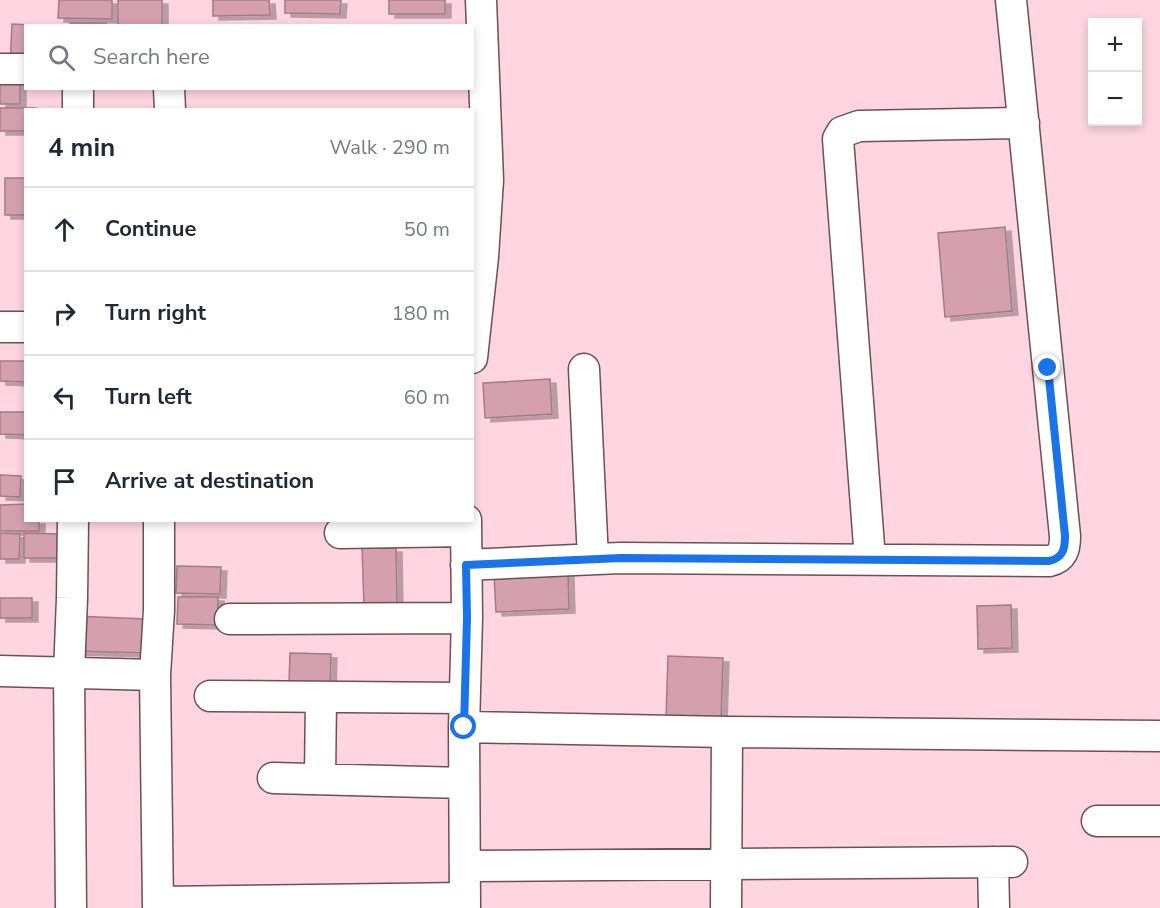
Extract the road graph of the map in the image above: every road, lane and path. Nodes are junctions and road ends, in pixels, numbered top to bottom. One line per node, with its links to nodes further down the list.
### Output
1 (481, 0): 3 (street)
2 (1011, 0): 10 (street)
3 (477, 65): 13 (street)
4 (0, 69): 5 (street)
5 (24, 69)
6 (78, 90): 8 (street)
7 (170, 90): 9 (street)
8 (78, 108)
9 (170, 108)
10 (1024, 123): 20 (street); 20 (street)
11 (0, 327): 12 (street)
12 (24, 327)
13 (474, 331)
14 (584, 369): 19 (street)
15 (73, 522): 25 (street)
16 (159, 522): 26 (street)
17 (466, 526): 18 (street); 21 (street)
18 (340, 533)
19 (593, 559): 20 (street); 21 (street)
20 (870, 559)
21 (466, 565): 22 (street)
22 (467, 618): 23 (street); 29 (street)
23 (230, 619)
24 (0, 670): 25 (street)
25 (69, 673): 26 (street); 41 (street)
26 (155, 675): 40 (street)
27 (210, 696): 28 (street)
28 (321, 697): 29 (street); 33 (street)
29 (464, 713): 30 (street); 34 (street)
30 (727, 732): 31 (street); 37 (street)
31 (1160, 736)
32 (273, 778): 33 (street)
33 (320, 779): 34 (street)
34 (464, 783): 38 (street)
35 (1160, 820): 36 (street)
36 (1097, 821)
37 (725, 864): 38 (street); 42 (street); 43 (street)
38 (465, 866): 39 (street)
39 (465, 903): 40 (street)
40 (158, 905)
41 (71, 908)
42 (726, 908)
43 (994, 908)

